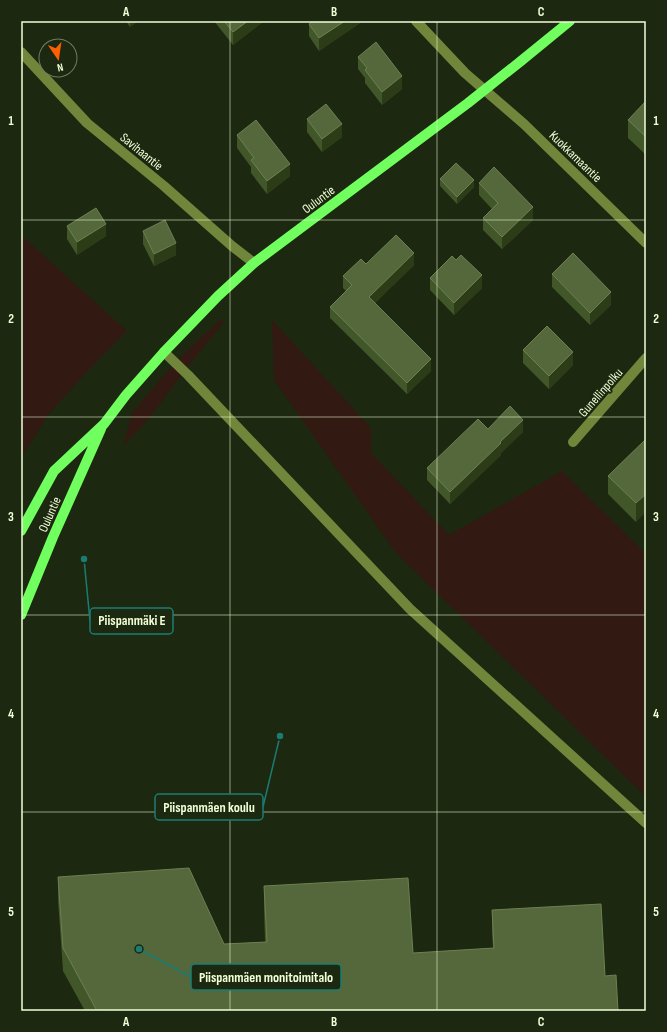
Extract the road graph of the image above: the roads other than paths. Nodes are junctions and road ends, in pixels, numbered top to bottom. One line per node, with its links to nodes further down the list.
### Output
1 (416, 21): 4 (street, Kuokkamaantie)
2 (570, 21): 4 (main road, Ouluntie)
3 (21, 52): 6 (street, Savihaantie)
4 (485, 90): 5 (street, Kuokkamaantie); 6 (main road, Ouluntie)
5 (646, 243)
6 (254, 263): 7 (main road, Ouluntie)
7 (164, 352): 9 (main road, Ouluntie); 13 (street)
8 (646, 358): 10 (street, Gunellinpolku)
9 (104, 424): 11 (main road, Ouluntie); 12 (main road, Ouluntie)
10 (573, 442)
11 (21, 531)
12 (21, 615)
13 (646, 823)

